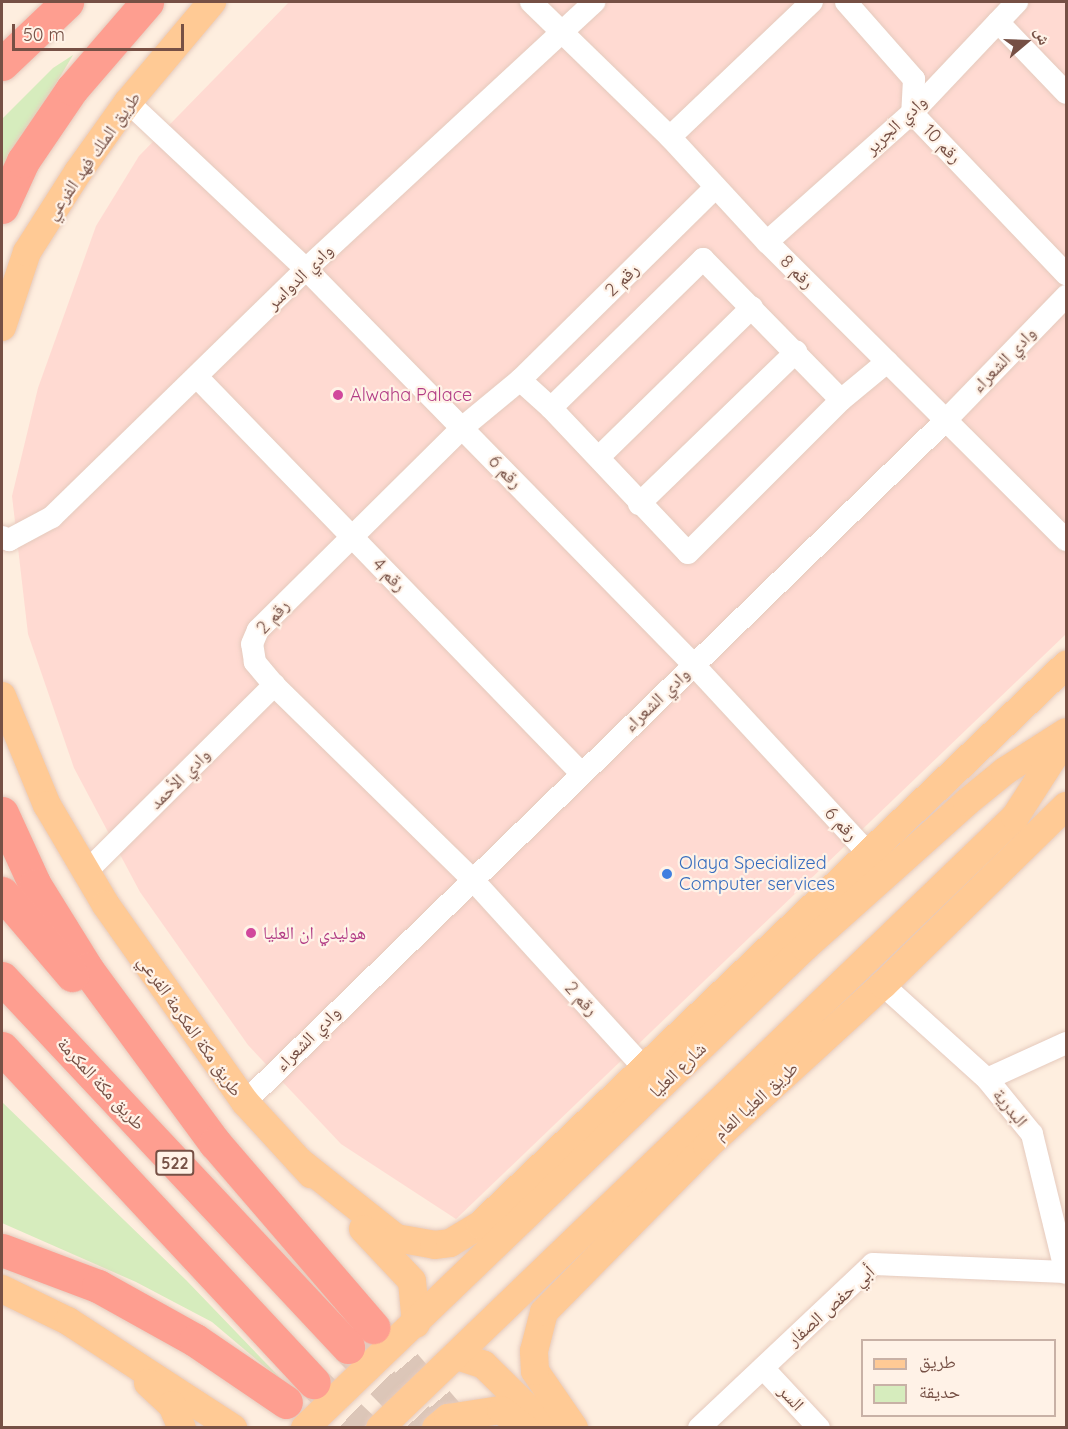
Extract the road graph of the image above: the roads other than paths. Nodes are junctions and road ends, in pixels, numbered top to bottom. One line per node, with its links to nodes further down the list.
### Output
1 (67, 2): 11 (highway)
2 (147, 2): 17 (highway)
3 (212, 2): 13 (main road, طريق الملك فهد الفرعي)
4 (531, 2): 10 (street, رقم 8)
5 (594, 2): 10 (street, وادي الدواسر)
6 (812, 2): 15 (street)
7 (846, 2): 14 (street, رقم 10)
8 (1017, 2): 9 (street, وادي الجرير)
9 (998, 22): 12 (street); 14 (street, وادي الجرير)
10 (562, 33): 15 (street, رقم 8); 19 (street, وادي الدواسر)
11 (2, 64)
12 (1066, 93)
13 (128, 102): 19 (street, رقم 6); 23 (main road, طريق الملك فهد الفرعي)
14 (912, 113): 18 (street, وادي الجرير); 20 (street, رقم 10)
15 (670, 137): 16 (street, رقم 8)
16 (716, 188): 18 (street, رقم 8); 27 (street, رقم 2)
17 (2, 207)
18 (767, 242): 25 (street, رقم 8)
19 (306, 269): 26 (street, وادي الدواسر); 31 (street, رقم 6)
20 (1066, 274)
21 (1066, 296): 30 (street, وادي الشعراء)
22 (752, 307): 24 (street); 29 (street); 32 (street)
23 (2, 327)
24 (796, 352): 28 (street); 33 (street)
25 (886, 362): 28 (street); 30 (street, رقم 8)
26 (198, 378): 34 (street, وادي الدواسر); 35 (street, رقم 4)
27 (520, 380): 29 (street); 31 (street, رقم 2)
28 (841, 400): 33 (street)
29 (551, 408): 32 (street)
30 (946, 420): 36 (street, رقم 8); 37 (street, وادي الشعراء)
31 (462, 428): 35 (street, رقم 2); 37 (street, رقم 6)
32 (599, 457): 33 (street)
33 (639, 504)
34 (2, 537)
35 (352, 537): 39 (street, رقم 2); 43 (street, رقم 4)
36 (1066, 540)
37 (694, 665): 43 (street, وادي الشعراء); 46 (street, رقم 6)
38 (1066, 665): 46 (main road)
39 (274, 686): 47 (street, وادي الأحمد); 48 (street, رقم 2)
40 (2, 696): 47 (main road, طريق مكة المكرمة الفرعي)
41 (1066, 732): 65 (main road, شارع العليا)
42 (1066, 738): 68 (main road)
43 (581, 773): 48 (street, وادي الشعراء)
44 (1066, 806): 51 (main road, طريق العليا العام)
45 (2, 813): 58 (highway)
46 (870, 855): 55 (main road)
47 (85, 873): 57 (main road, طريق مكة المكرمة الفرعي)
48 (471, 878): 55 (street, رقم 2); 57 (street, وادي الشعراء)
49 (2, 893): 58 (highway)
50 (2, 978): 67 (highway, طريق مكة المكرمة / 522)
51 (884, 985): 56 (street, البدرية); 78 (main road, طريق العليا العام)
52 (1066, 1043): 56 (street)
53 (2, 1048): 59 (highway, 522)
54 (2, 1064): 59 (highway)
55 (645, 1069): 60 (main road)
56 (987, 1079): 62 (street, البدرية)
57 (244, 1102): 60 (main road, طريق مكة المكرمة الفرعي)
58 (215, 1143): 66 (highway)
59 (93, 1144): 70 (highway, 522)
60 (299, 1161): 65 (main road, طريق مكة المكرمة الفرعي)
61 (2, 1250): 71 (highway)
62 (1066, 1272): 69 (street, أبي حفص الصفار)
63 (2, 1289): 64 (main road)
64 (68, 1321): 72 (main road); 73 (main road)
65 (416, 1324): 71 (main road, شارع العليا)
66 (373, 1327)
67 (348, 1347)
68 (457, 1356): 74 (main road); 77 (main road)
69 (763, 1368): 79 (street, أبي حفص الصفار); 80 (street, السر)
70 (314, 1382)
71 (296, 1415)
72 (182, 1428)
73 (233, 1428)
74 (380, 1428)
75 (436, 1428): 76 (main road)
76 (525, 1428)
77 (548, 1428)
78 (574, 1428)
79 (699, 1428)
80 (819, 1428)

